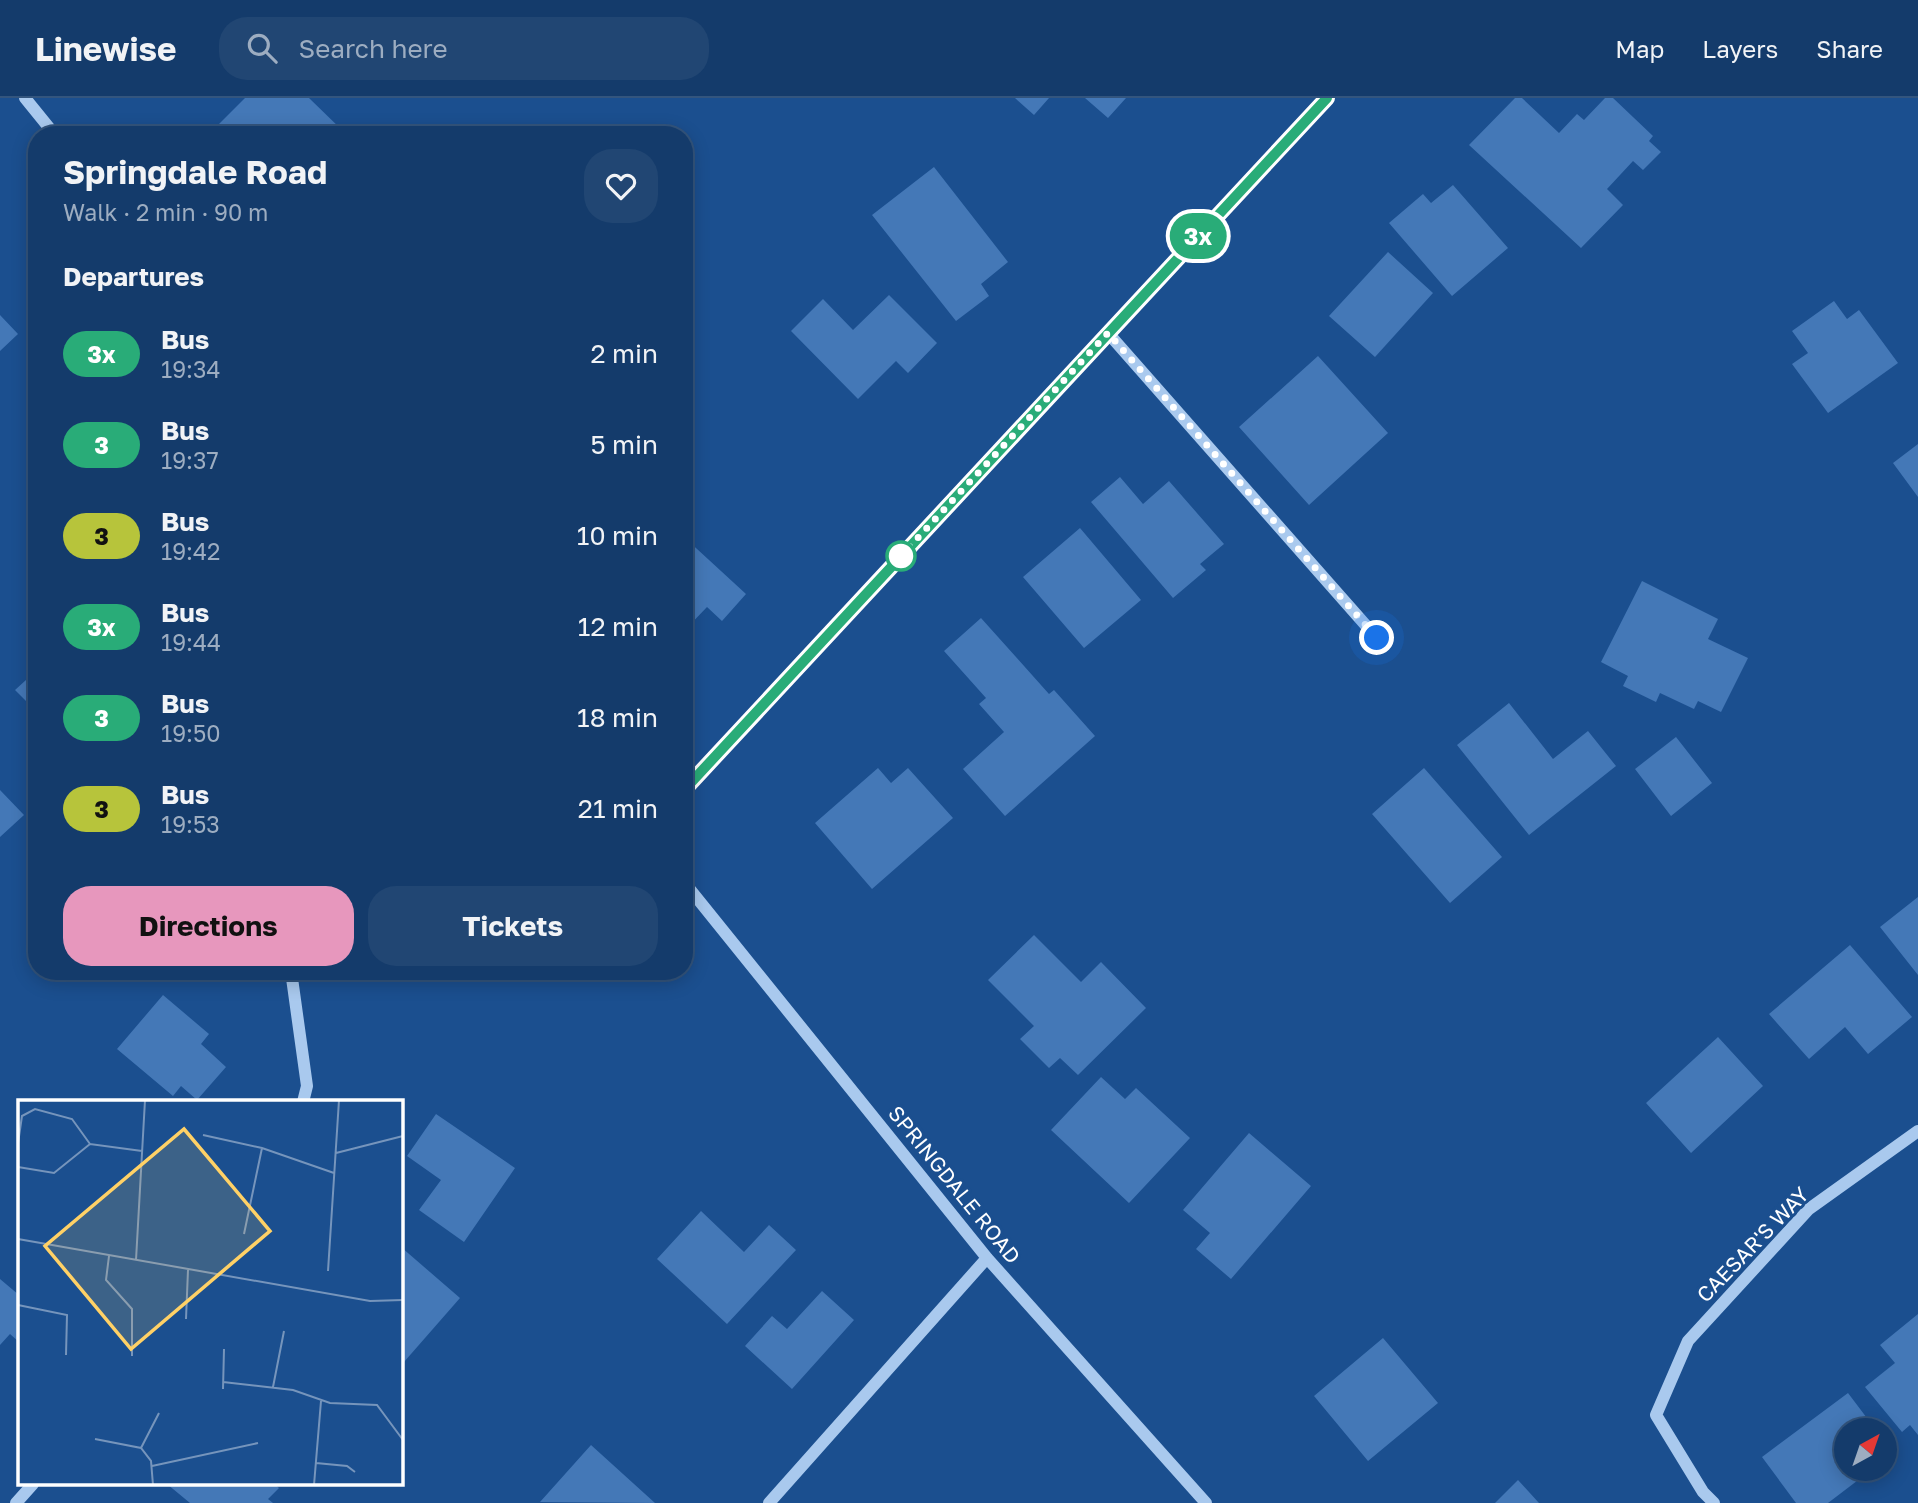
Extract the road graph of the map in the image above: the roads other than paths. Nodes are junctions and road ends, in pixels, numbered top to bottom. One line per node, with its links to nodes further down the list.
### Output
1 (24, 98): 3 (street)
2 (1326, 98): 4 (street)
3 (47, 126)
4 (1108, 333): 5 (street); 6 (street)
5 (1377, 638)
6 (693, 780)
7 (693, 893): 11 (street, SPRINGDALE ROAD)
8 (292, 980): 9 (street)
9 (304, 1100)
10 (1918, 1131): 16 (street, CAESAR'S WAY)
11 (987, 1258): 14 (street); 15 (street, SPRINGDALE ROAD)
12 (31, 1486): 13 (street)
13 (16, 1503)
14 (769, 1503)
15 (1206, 1503)
16 (1714, 1503)

